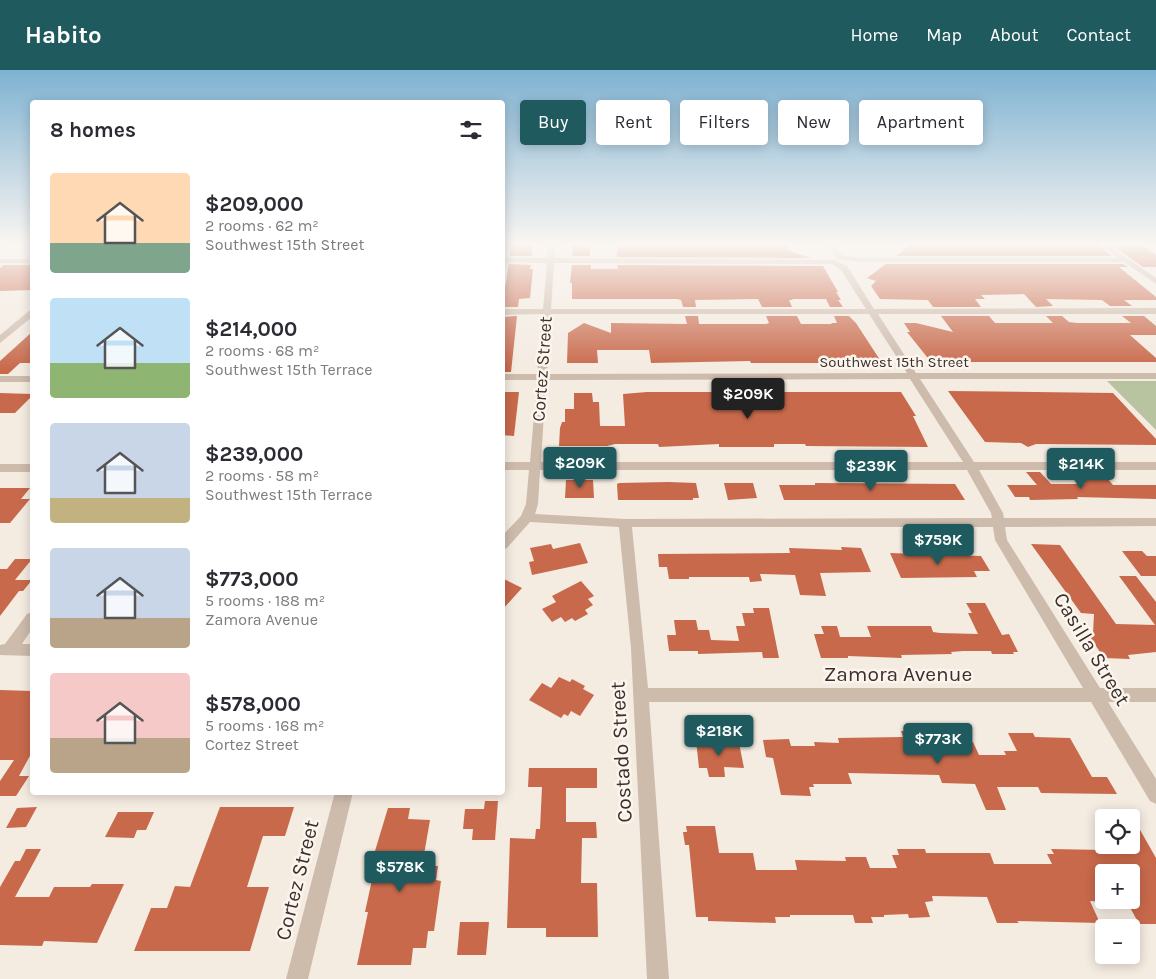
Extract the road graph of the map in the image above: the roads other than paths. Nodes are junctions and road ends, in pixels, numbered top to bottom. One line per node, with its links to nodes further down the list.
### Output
1 (549, 285): 6 (street, Cortez Street)
2 (854, 285): 3 (street, Casilla Street)
3 (871, 311): 4 (street); 6 (street); 12 (street, Casilla Street)
4 (1156, 311)
5 (505, 312): 6 (street)
6 (547, 312): 11 (street, Cortez Street)
7 (30, 315): 8 (street)
8 (0, 340)
9 (1156, 376): 12 (street, Southwest 15th Street)
10 (505, 377): 11 (street, Southwest 15th Street)
11 (541, 377): 12 (street, Southwest 15th Street); 17 (street, Cortez Street)
12 (913, 377): 15 (street, Casilla Street)
13 (0, 379): 14 (street)
14 (30, 379)
15 (971, 465): 17 (street); 18 (street); 22 (street, Casilla Street)
16 (505, 466): 17 (street)
17 (535, 466): 21 (street, Cortez Street)
18 (1156, 466)
19 (0, 468): 20 (street)
20 (30, 468)
21 (527, 518): 24 (street); 25 (street, Cortez Street)
22 (998, 522): 23 (street); 24 (street); 30 (street, Casilla Street)
23 (1156, 522)
24 (626, 523): 29 (street, Costado Street)
25 (505, 542)
26 (30, 620): 27 (street)
27 (4, 650): 28 (street)
28 (30, 650)
29 (640, 695): 30 (street, Zamora Avenue); 35 (street, Costado Street)
30 (1094, 695): 31 (street, Zamora Avenue); 33 (street, Casilla Street)
31 (1156, 695)
32 (343, 795): 34 (street, Cortez Street)
33 (1156, 795)
34 (296, 979)
35 (658, 979)

